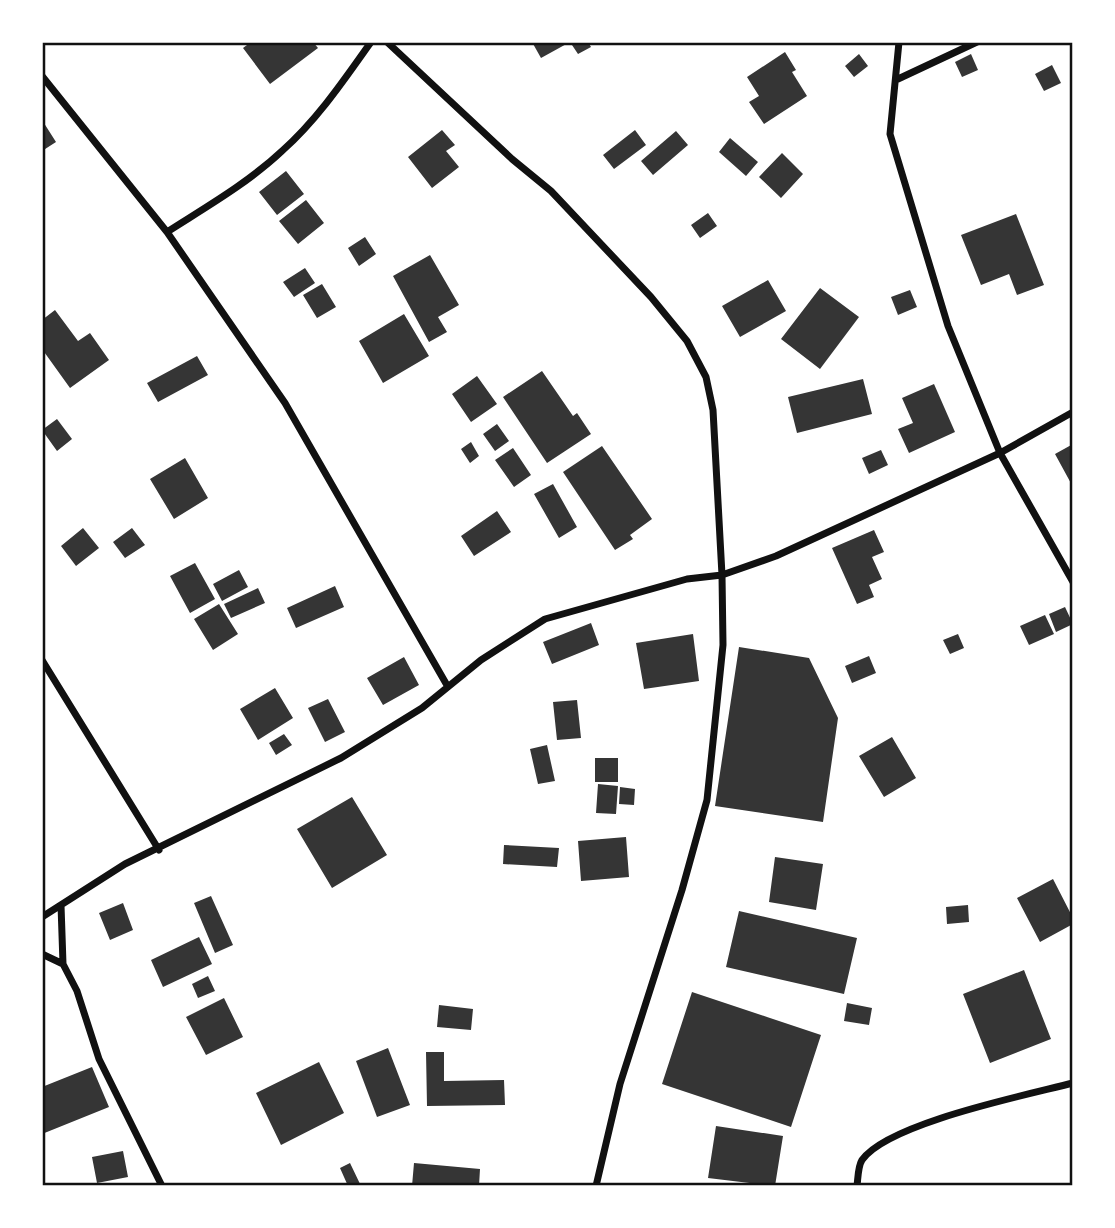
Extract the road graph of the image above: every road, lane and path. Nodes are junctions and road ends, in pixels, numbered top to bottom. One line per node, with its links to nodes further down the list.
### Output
1 (371, 42): 7 (street)
2 (387, 42): 10 (street)
3 (899, 42): 6 (street)
4 (977, 42): 6 (street)
5 (42, 76): 7 (street)
6 (898, 79): 9 (street)
7 (167, 232): 13 (street)
8 (1073, 412): 9 (street)
9 (1000, 453): 10 (street); 11 (street)
10 (722, 575): 13 (street); 21 (street)
11 (1073, 582)
12 (42, 660): 14 (street)
13 (448, 687): 14 (street)
14 (159, 849): 15 (street)
15 (61, 905): 16 (street); 18 (street)
16 (42, 916)
17 (42, 954): 18 (street)
18 (63, 964): 20 (street)
19 (1073, 1083): 22 (street)
20 (162, 1186)
21 (597, 1186)
22 (857, 1186)

